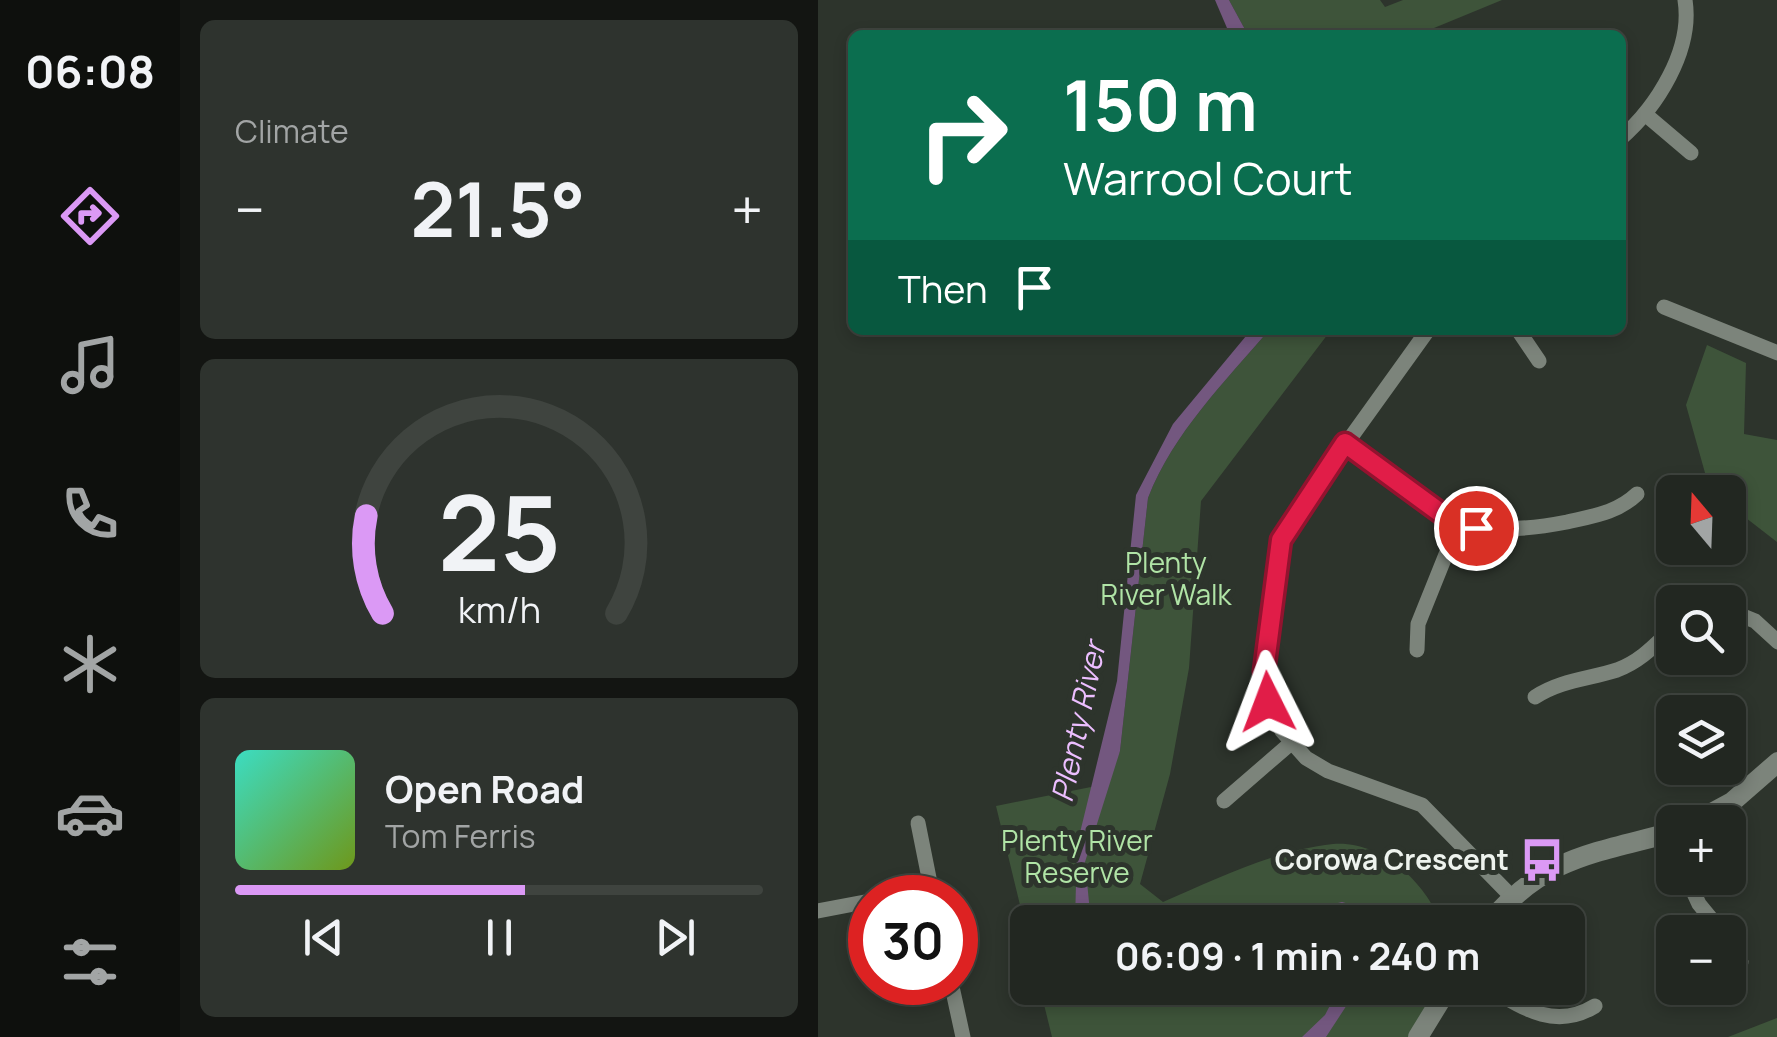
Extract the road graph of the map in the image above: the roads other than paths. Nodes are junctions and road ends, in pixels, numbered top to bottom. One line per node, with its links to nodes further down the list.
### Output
1 (1685, 0): 2 (street)
2 (1644, 114): 3 (street); 4 (street)
3 (1626, 132)
4 (1692, 153)
5 (1664, 307): 8 (street)
6 (1424, 335): 10 (street)
7 (1521, 335): 9 (street)
8 (1778, 354)
9 (1539, 361)
10 (1345, 443): 12 (street); 18 (street)
11 (1637, 494): 12 (street)
12 (1459, 522): 16 (street)
13 (1746, 617): 14 (street)
14 (1778, 642)
15 (1656, 646): 17 (street)
16 (1417, 650)
17 (1536, 697)
18 (1291, 744): 20 (street); 25 (street)
19 (1778, 762): 21 (street)
20 (1224, 801)
21 (1727, 805)
22 (918, 823): 24 (street)
23 (1656, 837): 25 (street)
24 (928, 875)
25 (1512, 897): 27 (street)
26 (848, 905): 28 (street)
27 (1505, 905)
28 (818, 911)
29 (956, 1005): 33 (street)
30 (1438, 1005): 34 (street)
31 (1518, 1005): 32 (street)
32 (1595, 1006)
33 (963, 1037)
34 (1418, 1037)

